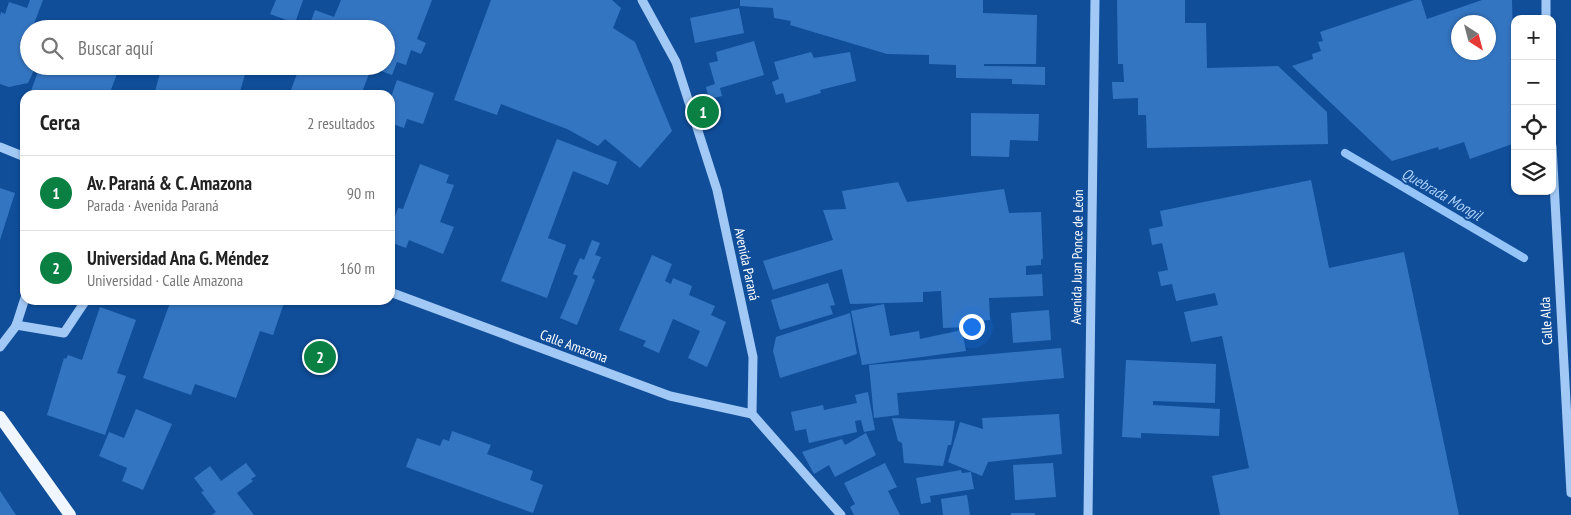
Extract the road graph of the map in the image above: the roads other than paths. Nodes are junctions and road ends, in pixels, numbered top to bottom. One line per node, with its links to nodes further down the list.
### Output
1 (642, 0): 13 (street, Avenida Paraná)
2 (1095, 0): 18 (street, Avenida Juan Ponce de León)
3 (1546, 0): 4 (street)
4 (1546, 15)
5 (0, 147): 7 (street)
6 (1552, 150): 15 (street, Calle Alda)
7 (20, 155)
8 (395, 294): 13 (street, Calle Amazona)
9 (23, 305): 11 (street)
10 (83, 305): 11 (street)
11 (16, 325): 12 (street)
12 (0, 346)
13 (752, 414): 17 (street)
14 (2, 423): 16 (main road)
15 (1571, 493)
16 (70, 515)
17 (841, 515)
18 (1088, 515)

